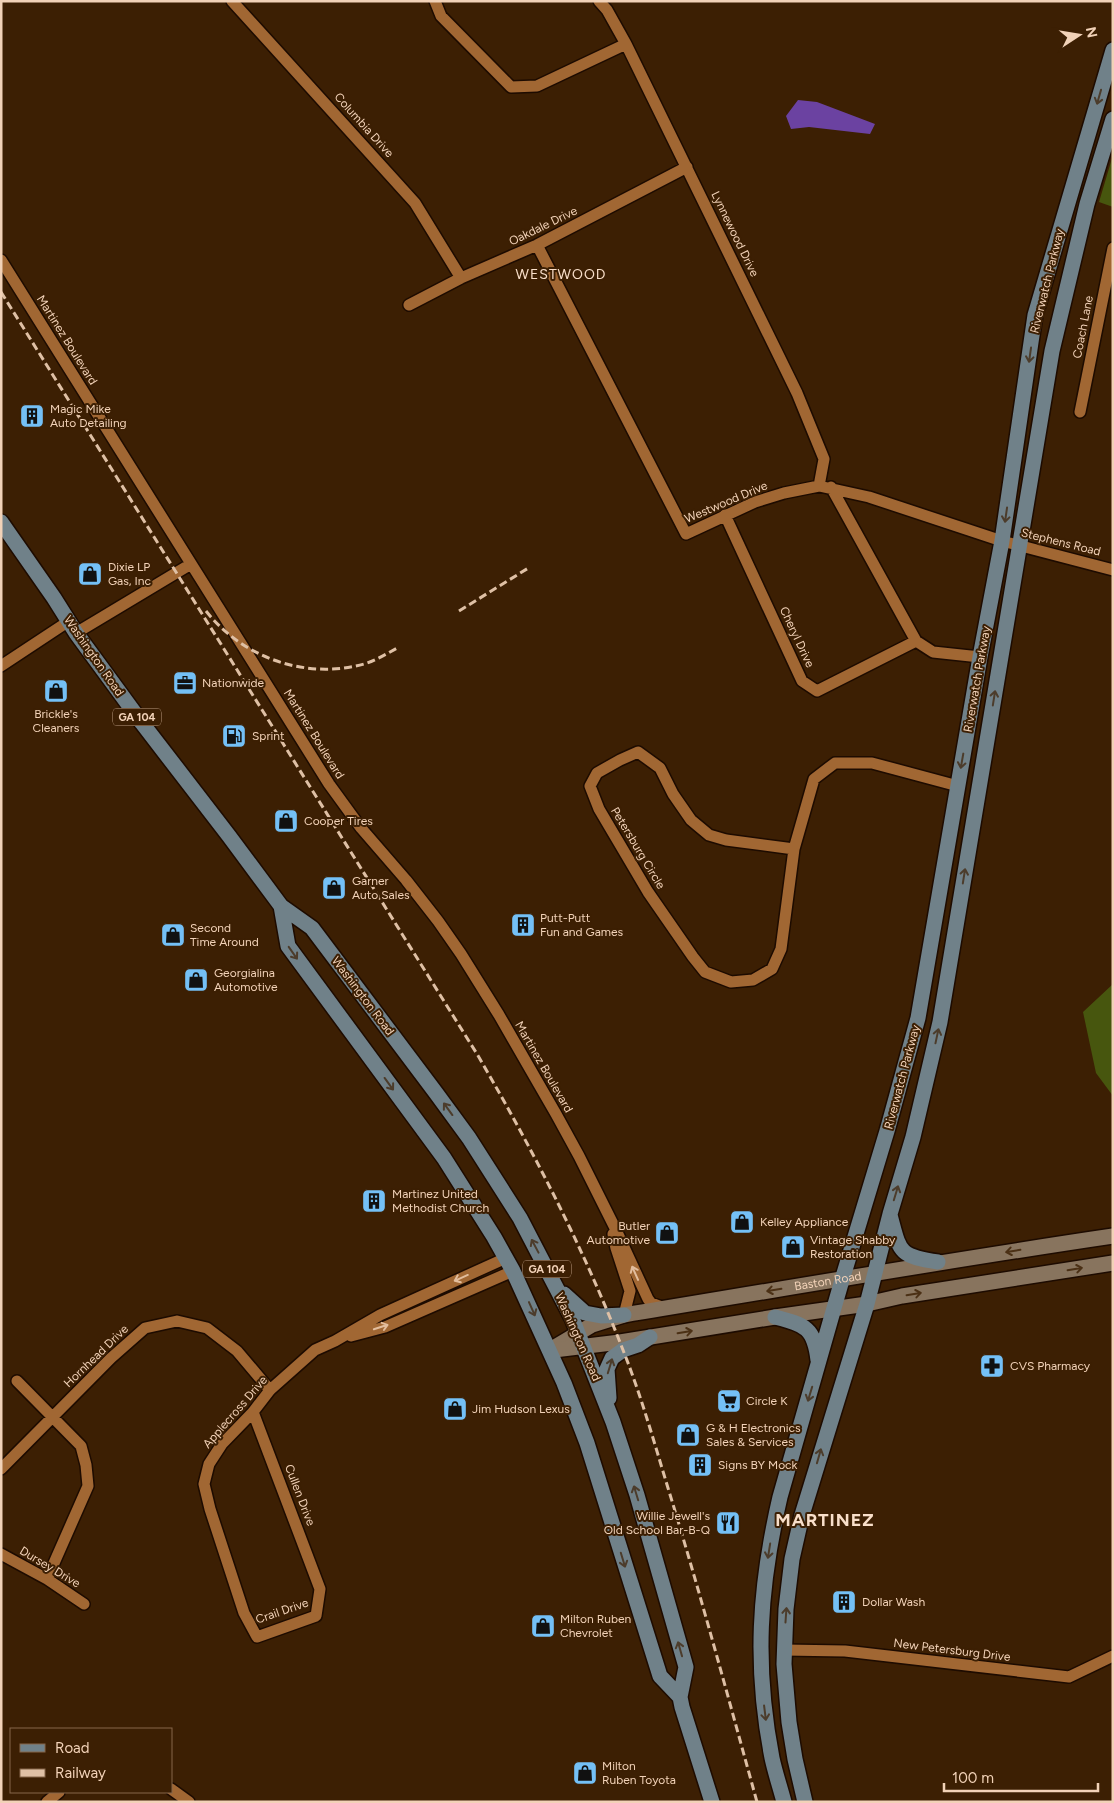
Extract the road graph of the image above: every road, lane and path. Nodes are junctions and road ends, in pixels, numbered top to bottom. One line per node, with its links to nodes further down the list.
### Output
1 (232, 1): 11 (street, Columbia Drive)
2 (435, 1): 4 (street)
3 (600, 1): 4 (street, Lynnewood Drive)
4 (626, 44): 7 (street, Lynnewood Drive)
5 (1113, 50): 18 (main road, Riverwatch Parkway, one-way to 18)
6 (1113, 119): 19 (main road, Riverwatch Parkway)
7 (687, 167): 8 (street, Oakdale Drive); 14 (street, Lynnewood Drive)
8 (537, 245): 11 (street, Oakdale Drive); 16 (street, Westwood Drive)
9 (1113, 248): 13 (street, Coach Lane)
10 (1, 260): 20 (street, Martinez Boulevard)
11 (461, 278): 12 (street, Oakdale Drive)
12 (409, 305)
13 (1080, 412)
14 (819, 486): 15 (street, Westwood Drive); 16 (street, Westwood Drive)
15 (831, 488): 18 (street, Westwood Drive); 23 (street)
16 (725, 515): 23 (street, Cheryl Drive)
17 (1, 522): 22 (main road, Washington Road / GA 104)
18 (1002, 541): 19 (street, Stephens Road); 24 (main road, Riverwatch Parkway)
19 (1020, 546): 21 (street, Stephens Road); 29 (main road, Riverwatch Parkway, one-way to 19)
20 (191, 564): 22 (street); 30 (street, Martinez Boulevard)
21 (1113, 570)
22 (73, 627): 25 (street); 28 (main road, Washington Road / GA 104)
23 (916, 641): 24 (street)
24 (980, 657): 26 (main road, Riverwatch Parkway, one-way to 26)
25 (1, 666)
26 (958, 786): 27 (street, Petersburg Circle); 37 (main road, Riverwatch Parkway)
27 (794, 848): 27 (street, Petersburg Circle)
28 (281, 906): 32 (main road, Washington Road / GA 104, one-way to 32); 38 (main road, Washington Road / GA 104, one-way to 28)
29 (890, 1214): 33 (main road); 36 (main road, Riverwatch Parkway)
30 (609, 1217): 40 (street, Martinez Boulevard, one-way to 30); 42 (street, Martinez Boulevard)
31 (1113, 1236): 33 (main road, Baston Road, one-way to 33)
32 (506, 1258): 35 (main road, Washington Road / GA 104); 46 (street, Applecross Drive, one-way to 46)
33 (938, 1262): 36 (main road, Baston Road)
34 (1113, 1263): 39 (main road, one-way to 34)
35 (513, 1272): 46 (street, Applecross Drive, one-way to 35); 47 (main road, Washington Road / GA 104, one-way to 47)
36 (874, 1274): 37 (main road, Baston Road); 39 (main road, Riverwatch Parkway)
37 (842, 1280): 40 (main road, Baston Road, one-way to 40); 41 (main road, Riverwatch Parkway)
38 (555, 1286): 42 (main road); 45 (main road, Washington Road / GA 104)
39 (867, 1304): 41 (main road); 56 (main road, Riverwatch Parkway, one-way to 39)
40 (665, 1308): 42 (main road, Baston Road)
41 (834, 1308): 43 (main road); 48 (main road, Riverwatch Parkway)
42 (624, 1315): 45 (main road, Baston Road)
43 (775, 1316): 44 (main road, one-way to 43); 48 (main road)
44 (650, 1337): 45 (main road); 52 (main road, one-way to 44)
45 (580, 1340): 47 (main road, Baston Road); 52 (main road, Washington Road / GA 104)
46 (335, 1341): 50 (street, Applecross Drive)
47 (550, 1350): 64 (main road, Washington Road / GA 104, one-way to 64)
48 (818, 1366): 55 (main road, Riverwatch Parkway, one-way to 55)
49 (17, 1381): 53 (street)
50 (270, 1390): 51 (street, Applecross Drive); 53 (street, Hornhead Drive)
51 (253, 1412): 59 (street, Cullen Drive); 61 (street, Applecross Drive)
52 (610, 1414): 64 (main road, Washington Road / GA 104, one-way to 52)
53 (52, 1417): 54 (street, Hornhead Drive); 58 (street)
54 (1, 1469)
55 (775, 1517): 56 (main road); 70 (main road, Riverwatch Parkway, one-way to 70)
56 (800, 1524): 62 (main road, Riverwatch Parkway, one-way to 56)
57 (1, 1554): 58 (street, Dursey Drive)
58 (47, 1579): 60 (street, Dursey Drive)
59 (320, 1589): 61 (street, Crail Drive)
60 (84, 1604)
61 (244, 1613)
62 (784, 1650): 63 (street, New Petersburg Drive); 71 (main road, Riverwatch Parkway)
63 (1113, 1656)
64 (680, 1697): 69 (main road, Washington Road / GA 104)
65 (172, 1791): 68 (street)
66 (58, 1793): 67 (street)
67 (47, 1802)
68 (189, 1802)
69 (712, 1802)
70 (784, 1802)
71 (805, 1802)

